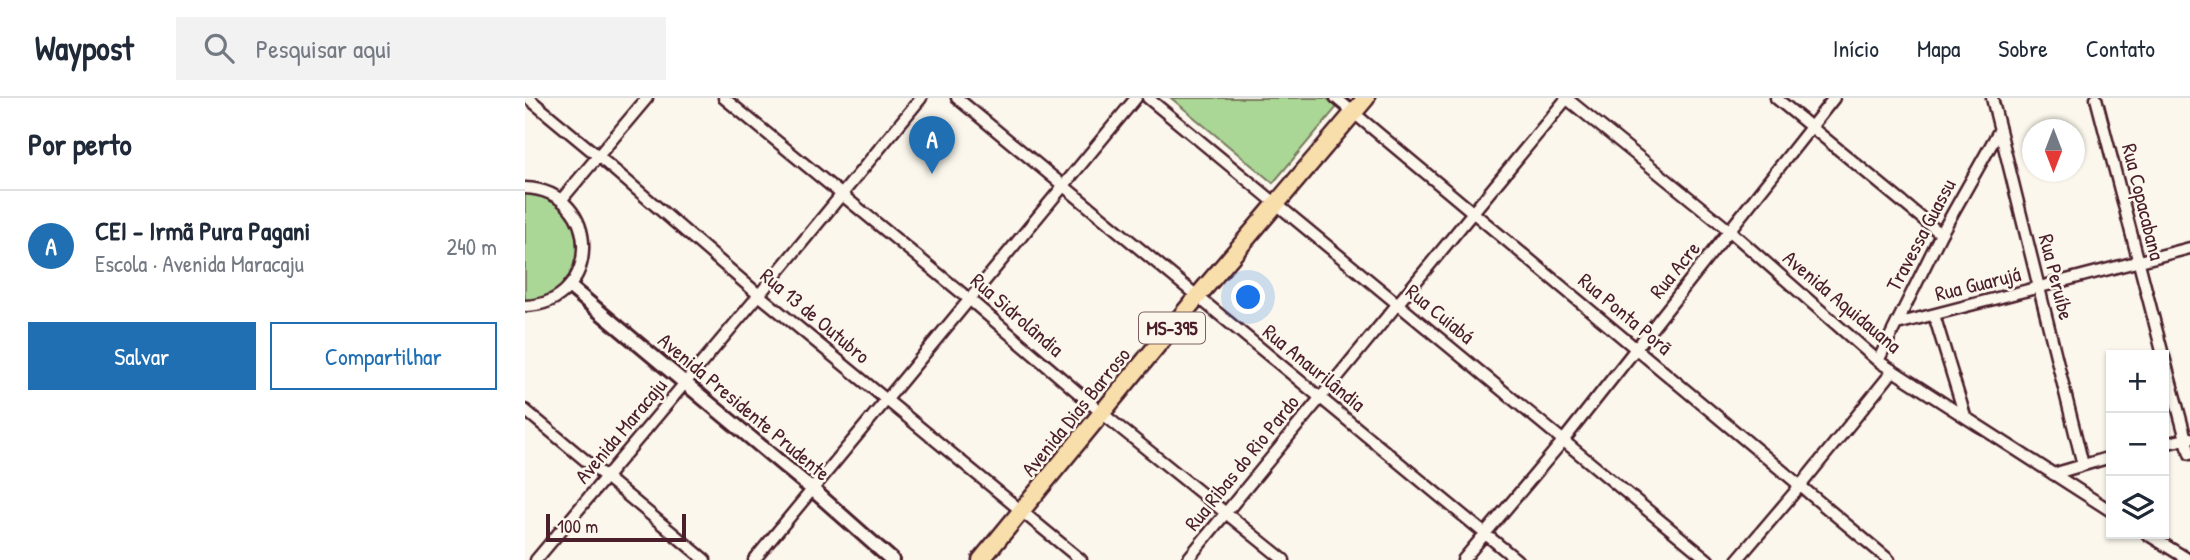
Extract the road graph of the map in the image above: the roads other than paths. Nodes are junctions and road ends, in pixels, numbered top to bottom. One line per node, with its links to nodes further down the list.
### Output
1 (528, 98): 18 (street, Rua 13 de Outubro)
2 (647, 98): 18 (street)
3 (724, 98): 21 (street, Rua Sidrolândia)
4 (921, 98): 21 (street, Avenida Maracaju)
5 (957, 98): 19 (street, Rua Anaurilândia)
6 (1136, 98): 19 (street)
7 (1148, 98): 23 (street, Rua Cuiabá)
8 (1336, 98): 15 (street, Rua Ponta Porã)
9 (1366, 98): 15 (main road, Avenida Dias Barroso / MS-395)
10 (1567, 98): 24 (street, Rua Ribas do Rio Pardo); 25 (street, Avenida Aquidauana)
11 (1776, 98): 16 (street)
12 (1834, 98): 16 (street, Rua Acre)
13 (1992, 98): 17 (street, Rua Peruíbe)
14 (2096, 98): 28 (street, Rua Copacabana)
15 (1353, 113): 23 (main road, Avenida Dias Barroso / MS-395); 24 (street, Rua Ponta Porã)
16 (1811, 127): 25 (street, Rua Acre); 26 (street)
17 (2000, 129): 26 (street, Travessa Guassu); 30 (street, Rua Peruíbe)
18 (599, 156): 22 (street); 31 (street, Rua 13 de Outubro)
19 (1063, 186): 32 (street, Rua Anaurilândia); 33 (street)
20 (525, 188): 22 (street)
21 (842, 193): 31 (street, Avenida Maracaju); 33 (street, Rua Sidrolândia)
22 (562, 199): 29 (street)
23 (1275, 204): 32 (main road, Avenida Dias Barroso / MS-395); 34 (street, Rua Cuiabá)
24 (1473, 211): 34 (street, Rua Ribas do Rio Pardo); 38 (street, Rua Ponta Porã)
25 (1730, 231): 38 (street, Rua Acre); 40 (street, Avenida Aquidauana)
26 (1941, 234): 37 (street, Travessa Guassu)
27 (2190, 248): 28 (street, Rua Guarujá)
28 (2138, 261): 30 (street, Rua Guarujá); 39 (street, Rua Copacabana)
29 (570, 286): 35 (street); 43 (street, Avenida Presidente Prudente)
30 (2039, 288): 36 (street, Rua Guarujá); 54 (street, Rua Peruíbe)
31 (759, 295): 43 (street, Avenida Maracaju); 45 (street, Rua 13 de Outubro)
32 (1197, 297): 44 (street, Rua Anaurilândia); 47 (main road, Avenida Dias Barroso / MS-395)
33 (969, 299): 45 (street); 47 (street, Rua Sidrolândia)
34 (1397, 304): 44 (street, Rua Ribas do Rio Pardo); 50 (street, Rua Cuiabá)
35 (525, 306)
36 (1934, 316): 37 (street, Rua Guarujá); 48 (street)
37 (1897, 324): 40 (street, Travessa Guassu)
38 (1637, 349): 50 (street, Rua Acre); 57 (street, Rua Ponta Porã)
39 (2161, 350)
40 (1878, 361): 41 (street, Avenida Aquidauana)
41 (1893, 371): 48 (street, Avenida Aquidauana); 57 (street)
42 (2169, 376): 49 (street, Rua Copacabana)
43 (686, 383): 56 (street, Avenida Maracaju); 58 (street, Avenida Presidente Prudente)
44 (1320, 397): 61 (street, Rua Ribas do Rio Pardo); 62 (street, Rua Anaurilândia)
45 (886, 400): 58 (street); 60 (street, Rua 13 de Outubro)
46 (525, 410): 56 (street)
47 (1103, 414): 60 (main road, Avenida Dias Barroso / MS-395); 61 (street, Rua Sidrolândia)
48 (1965, 416): 55 (street, Avenida Aquidauana)
49 (2188, 438): 51 (street); 52 (street, Rua Copacabana)
50 (1563, 440): 62 (street, Rua Acre); 74 (street, Rua Cuiabá)
51 (2169, 443)
52 (2190, 454)
53 (2106, 458): 54 (street)
54 (2083, 465): 55 (street)
55 (2053, 474): 59 (street, Avenida Aquidauana)
56 (607, 478): 65 (street, Avenida Maracaju); 66 (street)
57 (1800, 486): 75 (street); 76 (street, Rua Ponta Porã)
58 (812, 489): 64 (street, Avenida Presidente Prudente); 67 (street)
59 (2106, 508)
60 (1022, 512): 68 (main road, Avenida Dias Barroso / MS-395); 69 (street, Rua 13 de Outubro)
61 (1226, 512): 70 (street, Rua Ribas do Rio Pardo); 71 (street, Rua Sidrolândia)
62 (1485, 534): 72 (street, Rua Acre); 73 (street, Rua Anaurilândia)
63 (2155, 539): 77 (street)
64 (885, 558)
65 (537, 560)
66 (705, 560)
67 (754, 560)
68 (981, 560)
69 (1081, 560)
70 (1187, 560)
71 (1284, 560)
72 (1463, 560)
73 (1517, 560)
74 (1708, 560)
75 (1737, 560)
76 (1889, 560)
77 (2189, 560)

